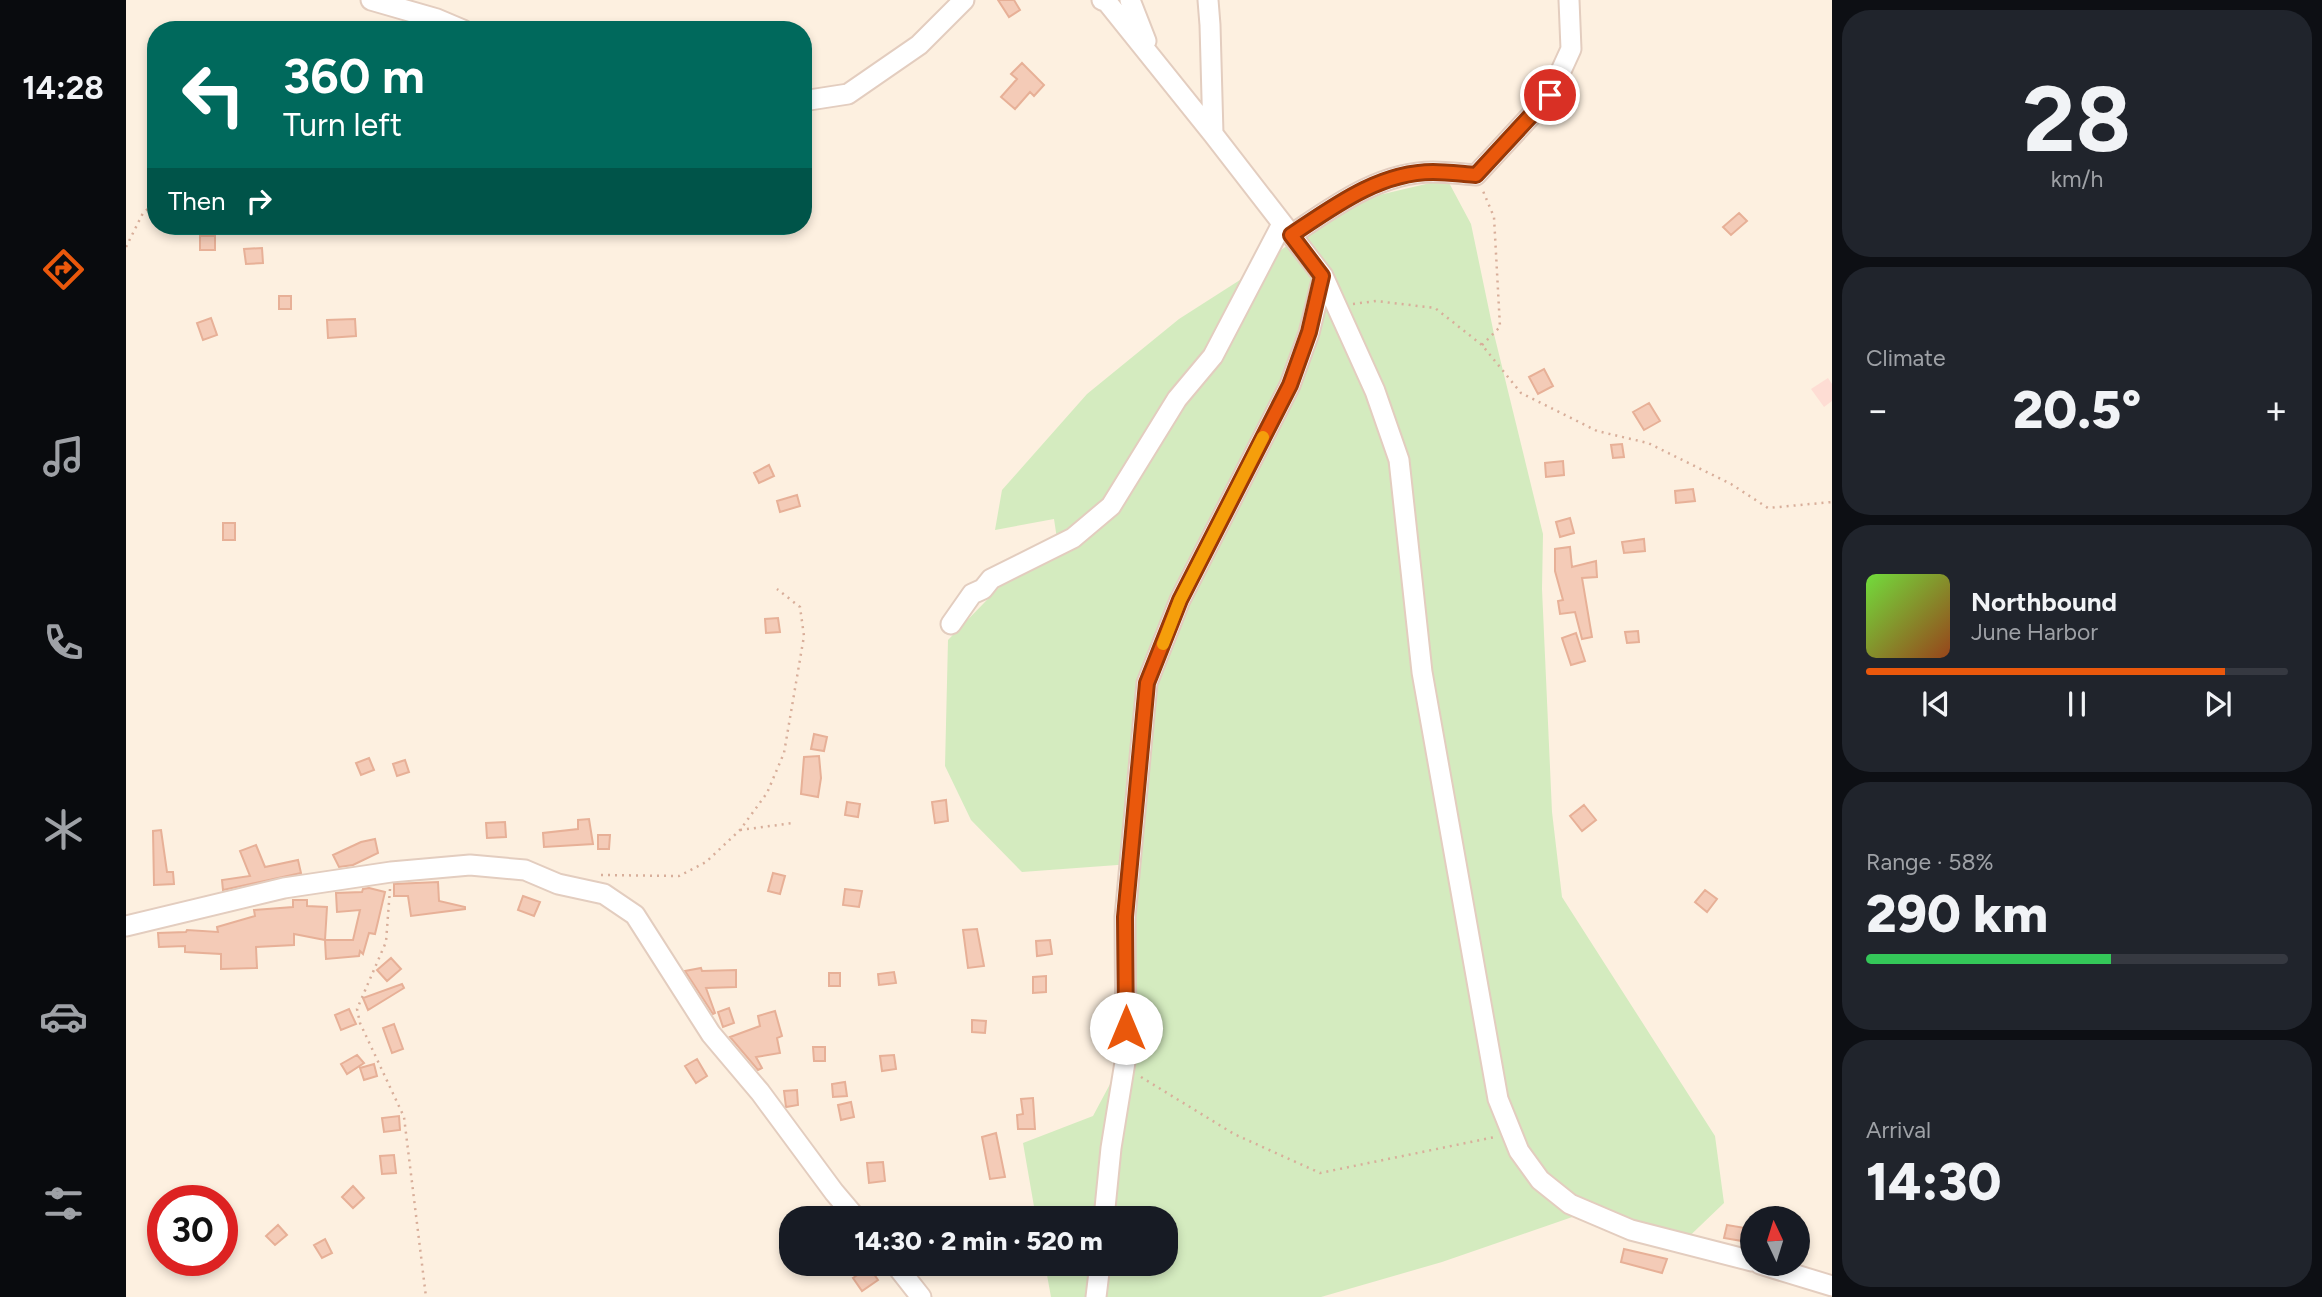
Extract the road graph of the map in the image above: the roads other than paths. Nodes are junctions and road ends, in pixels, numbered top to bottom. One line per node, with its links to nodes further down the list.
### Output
1 (371, 0): 7 (street)
2 (964, 0): 9 (street)
3 (1102, 0): 8 (street)
4 (1130, 0): 8 (street)
5 (1208, 0): 10 (street)
6 (1569, 0): 11 (street)
7 (443, 21)
8 (1152, 58): 10 (street)
9 (812, 99)
10 (1213, 134): 11 (street)
11 (1287, 229): 12 (street); 13 (street)
12 (1322, 276): 16 (street); 17 (street)
13 (951, 624)
14 (126, 926): 15 (street)
15 (846, 1206)
16 (1105, 1206)
17 (1740, 1258)
18 (904, 1276): 22 (street)
19 (1099, 1276): 23 (street)
20 (1799, 1276): 21 (street)
21 (1832, 1286)
22 (921, 1297)
23 (1096, 1297)

